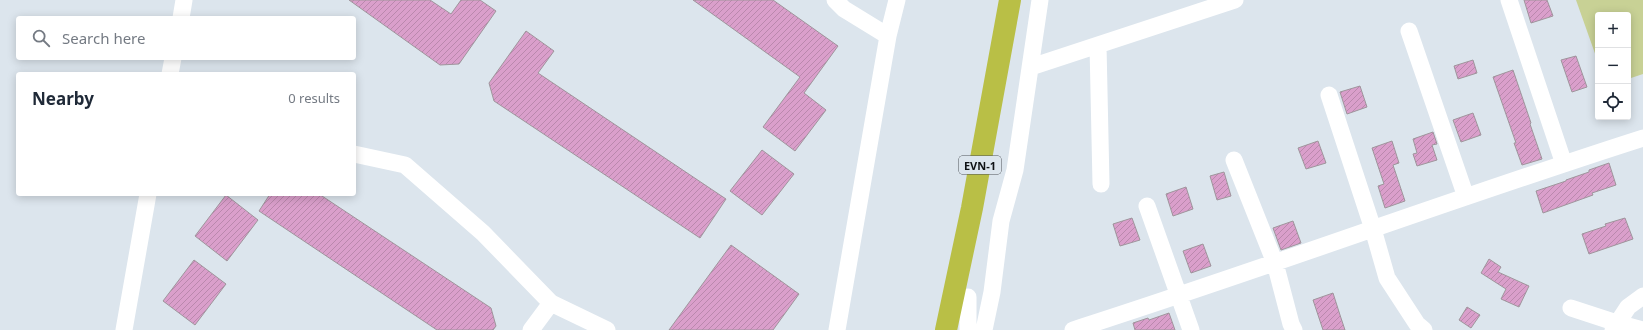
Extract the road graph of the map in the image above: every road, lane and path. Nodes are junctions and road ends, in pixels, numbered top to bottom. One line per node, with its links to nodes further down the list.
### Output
1 (184, 0): 10 (street)
2 (835, 0): 12 (street)
3 (897, 0): 12 (street)
4 (1010, 0): 39 (highway, EVN-1)
5 (1024, 0): 30 (highway, EVN-1)
6 (1040, 0): 15 (street)
7 (1235, 0): 9 (street)
8 (1509, 0): 21 (street)
9 (1188, 8): 13 (street)
10 (181, 16)
11 (1409, 31): 24 (street)
12 (888, 36): 38 (street)
13 (1098, 45): 15 (street); 22 (street)
14 (173, 60): 16 (street)
15 (1031, 67): 42 (street)
16 (170, 72)
17 (1329, 95): 26 (street)
18 (1643, 138): 21 (street)
19 (356, 154): 31 (street)
20 (1234, 160): 27 (street)
21 (1564, 164): 24 (street)
22 (1101, 184)
23 (148, 196): 35 (street)
24 (1466, 197): 26 (street)
25 (1147, 206): 28 (street)
26 (1373, 229): 27 (street); 45 (street)
27 (1275, 263): 28 (street); 44 (street)
28 (1179, 295): 34 (street); 43 (street)
29 (1643, 296): 33 (street)
30 (968, 297): 40 (highway, EVN-1); 41 (street)
31 (551, 303): 36 (street); 37 (street)
32 (1571, 308): 33 (street)
33 (1615, 326): 46 (street)
34 (1080, 329)
35 (124, 330)
36 (531, 330)
37 (607, 330)
38 (838, 330)
39 (946, 330)
40 (960, 330)
41 (968, 330)
42 (984, 330)
43 (1191, 330)
44 (1294, 330)
45 (1424, 330)
46 (1643, 330)

